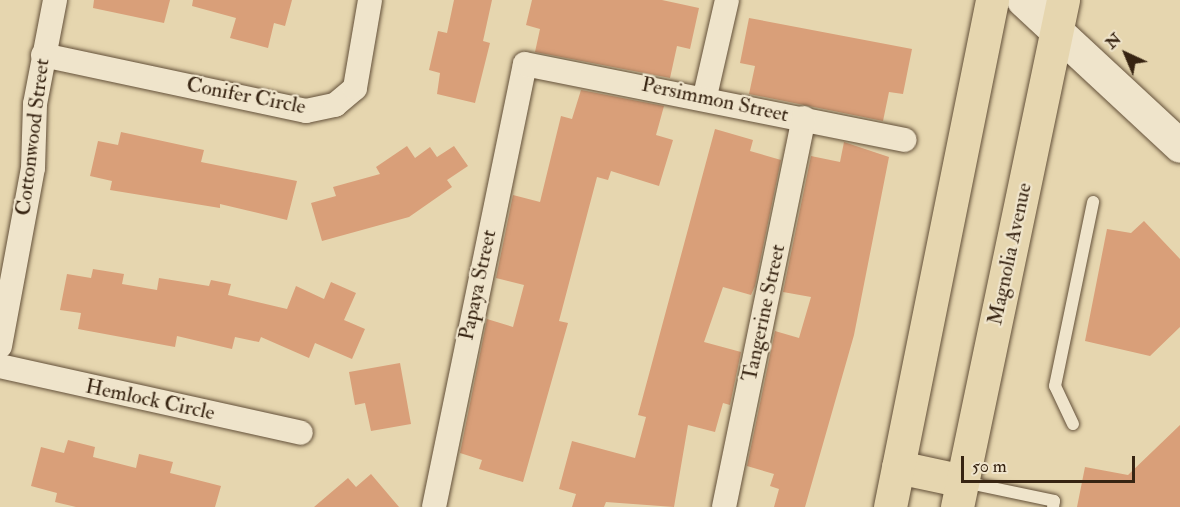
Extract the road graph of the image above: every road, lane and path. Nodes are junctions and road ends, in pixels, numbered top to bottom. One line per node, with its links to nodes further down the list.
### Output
1 (55, 0): 7 (street, Cottonwood Street)
2 (370, 0): 7 (street, Conifer Circle)
3 (727, 0): 9 (street)
4 (992, 0): 18 (main road)
5 (1023, 0): 6 (main road)
6 (1060, 13): 12 (main road); 19 (main road, Magnolia Avenue)
7 (43, 55): 14 (street, Cottonwood Street)
8 (525, 64): 9 (street, Persimmon Street); 20 (street, Papaya Street)
9 (705, 96): 10 (street, Persimmon Street)
10 (804, 118): 11 (street, Persimmon Street); 21 (street, Tangerine Street)
11 (904, 140)
12 (1180, 146)
13 (1093, 202): 16 (lane)
14 (0, 346)
15 (0, 366): 17 (street, Hemlock Circle)
16 (1073, 424)
17 (301, 433)
18 (898, 467): 19 (main road); 22 (main road)
19 (960, 494): 23 (lane)
20 (432, 507)
21 (724, 507)
22 (890, 507)
23 (1053, 507)

